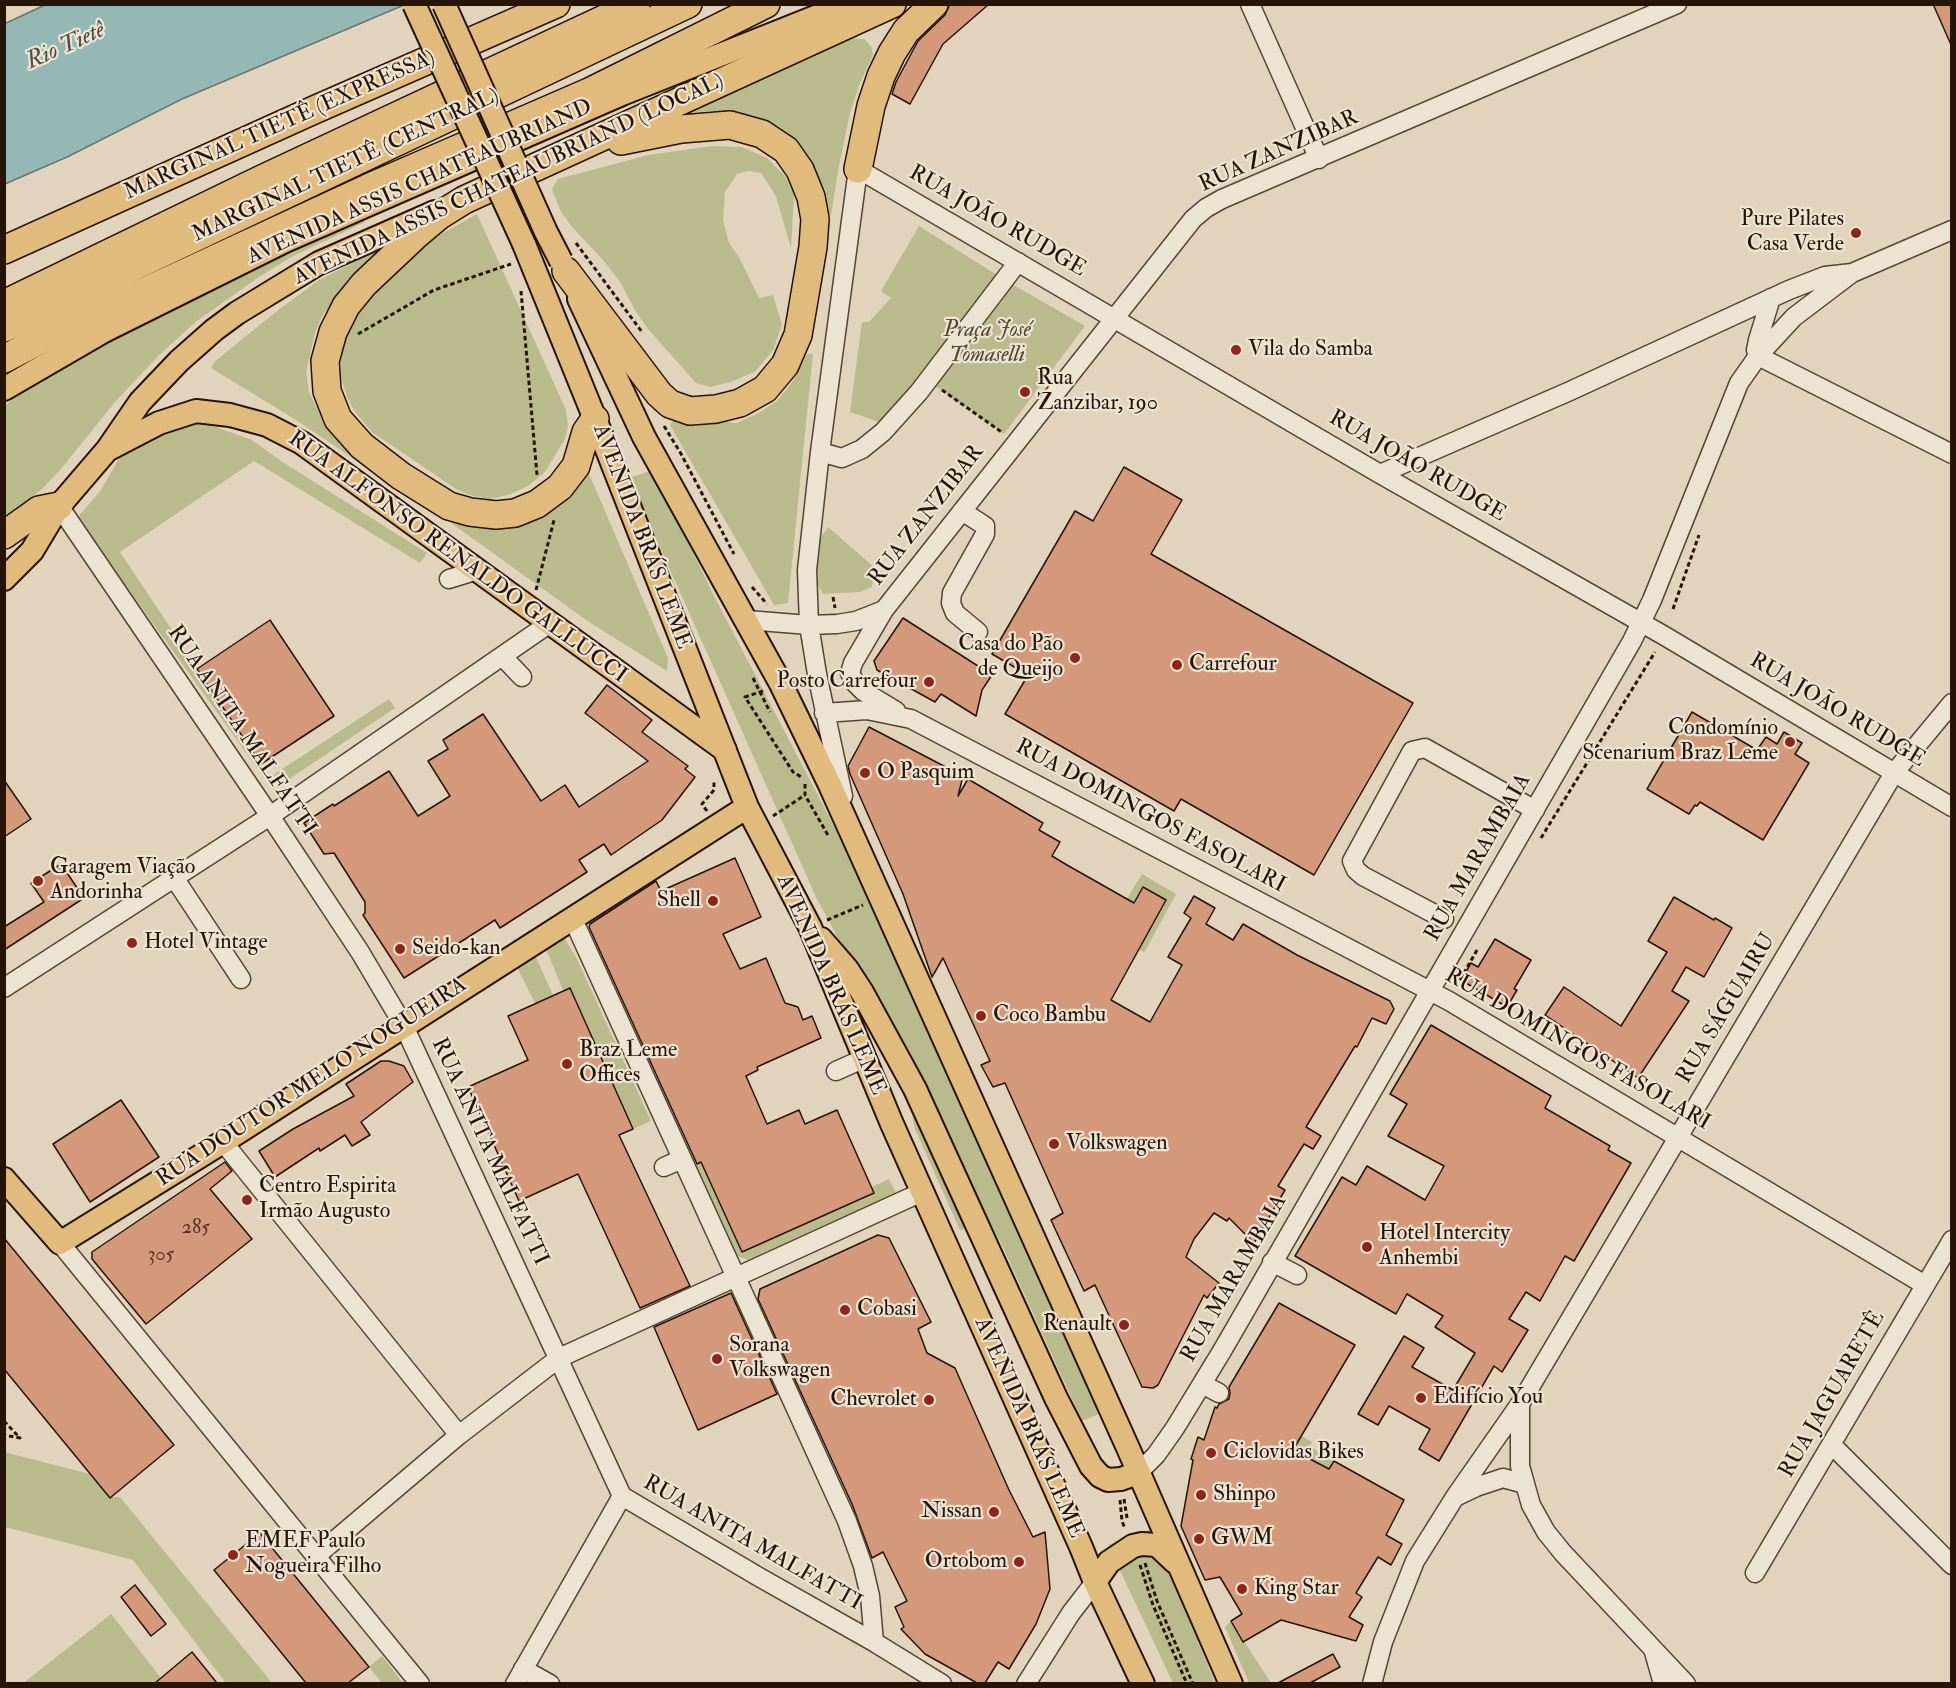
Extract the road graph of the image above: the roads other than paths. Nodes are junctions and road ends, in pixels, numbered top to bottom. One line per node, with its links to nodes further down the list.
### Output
1 (414, 4): 32 (main road, AVENIDA BRÁS LEME, bridge)
2 (444, 4): 20 (main road, AVENIDA BRÁS LEME, bridge)
3 (556, 4): 18 (highway, MARGINAL TIETÊ (EXPRESSA))
4 (636, 4): 15 (highway)
5 (688, 4): 26 (highway, MARGINAL TIETÊ (CENTRAL))
6 (766, 4): 27 (highway)
7 (848, 4): 31 (main road, AVENIDA ASSIS CHATEAUBRIAND)
8 (892, 4): 12 (highway, AVENIDA ASSIS CHATEAUBRIAND (LOCAL))
9 (934, 4): 14 (highway)
10 (1250, 4): 13 (street)
11 (1677, 4): 13 (street, RUA ZANZIBAR)
12 (554, 159): 16 (highway, AVENIDA ASSIS CHATEAUBRIAND (LOCAL)); 20 (highway)
13 (1319, 159): 25 (street, RUA ZANZIBAR)
14 (858, 169): 19 (street, RUA JOÃO RUDGE); 34 (street)
15 (262, 179): 22 (highway); 24 (highway)
16 (464, 200): 32 (highway); 33 (main road, AVENIDA ASSIS CHATEAUBRIAND (LOCAL))
17 (1952, 230): 21 (street)
18 (4, 250)
19 (1018, 262): 25 (street, RUA JOÃO RUDGE); 34 (street)
20 (564, 266): 44 (main road, AVENIDA BRÁS LEME)
21 (1852, 273): 23 (street); 29 (street, RUA MARAMBAIA)
22 (4, 283)
23 (1771, 298): 29 (street); 36 (street)
24 (4, 304)
25 (1114, 318): 36 (street, RUA JOÃO RUDGE); 38 (street, RUA ZANZIBAR)
26 (4, 328)
27 (44, 338): 28 (highway); 30 (highway)
28 (4, 347)
29 (1758, 356): 35 (street); 45 (street, RUA MARAMBAIA)
30 (4, 359)
31 (4, 389)
32 (595, 419): 55 (main road, AVENIDA BRÁS LEME)
33 (107, 450): 37 (main road, AVENIDA ASSIS CHATEAUBRIAND (LOCAL)); 40 (main road, RUA ALFONSO RENALDO GALLUCCI)
34 (820, 453): 47 (street)
35 (1952, 454)
36 (1380, 474): 45 (street, RUA JOÃO RUDGE)
37 (59, 506): 39 (highway); 41 (main road, AVENIDA ASSIS CHATEAUBRIAND (LOCAL)); 59 (street, RUA ANITA MALFATTI)
38 (962, 511): 43 (street, RUA ZANZIBAR); 48 (street)
39 (4, 535)
40 (478, 570): 42 (street); 46 (main road, RUA ALFONSO RENALDO GALLUCCI)
41 (4, 579)
42 (449, 579)
43 (884, 610): 47 (street, RUA ZANZIBAR); 50 (street, RUA ZANZIBAR)
44 (747, 620): 47 (street, RUA ZANZIBAR); 61 (main road, AVENIDA BRÁS LEME)
45 (1640, 622): 56 (street, RUA JOÃO RUDGE); 58 (street, RUA MARAMBAIA)
46 (550, 623): 49 (street); 55 (main road, RUA ALFONSO RENALDO GALLUCCI)
47 (809, 625): 53 (street)
48 (978, 632)
49 (502, 656): 51 (street); 59 (street)
50 (853, 663): 54 (street, RUA DOMINGOS FASOLARI)
51 (522, 677)
52 (1952, 703): 56 (street, RUA SÁGUAIRU)
53 (824, 713): 54 (street, RUA DOMINGOS FASOLARI); 61 (street)
54 (911, 719): 68 (street, RUA DOMINGOS FASOLARI)
55 (725, 750): 60 (main road, AVENIDA BRÁS LEME)
56 (1894, 773): 57 (street, RUA JOÃO RUDGE); 72 (street, RUA SÁGUAIRU)
57 (1952, 807)
58 (1536, 810): 64 (street); 68 (street, RUA MARAMBAIA)
59 (270, 816): 62 (street); 69 (street, RUA ANITA MALFATTI)
60 (752, 817): 63 (main road, RUA DOUTOR MELO NOGUEIRA); 65 (main road, AVENIDA BRÁS LEME)
61 (854, 835): 90 (main road, AVENIDA BRÁS LEME)
62 (175, 879): 66 (street); 67 (street)
63 (572, 917): 69 (main road, RUA DOUTOR MELO NOGUEIRA); 74 (street)
64 (1444, 919)
65 (810, 927): 70 (main road, AVENIDA BRÁS LEME); 90 (main road)
66 (241, 979)
67 (4, 988)
68 (1429, 991): 72 (street, RUA DOMINGOS FASOLARI); 80 (street, RUA MARAMBAIA)
69 (404, 1026): 73 (main road, RUA DOUTOR MELO NOGUEIRA); 84 (street, RUA ANITA MALFATTI)
70 (865, 1058): 71 (street); 77 (main road, AVENIDA BRÁS LEME)
71 (836, 1071)
72 (1679, 1137): 83 (street, RUA DOMINGOS FASOLARI); 87 (street, RUA SÁGUAIRU)
73 (223, 1142): 79 (main road, RUA DOUTOR MELO NOGUEIRA); 88 (street)
74 (682, 1159): 75 (street); 82 (street)
75 (664, 1167)
76 (4, 1179): 79 (main road)
77 (922, 1192): 82 (street); 98 (main road, AVENIDA BRÁS LEME)
78 (1952, 1240): 83 (street, RUA JAGUARETÊ)
79 (60, 1243): 94 (street)
80 (1272, 1262): 81 (street); 85 (street, RUA MARAMBAIA)
81 (1297, 1275)
82 (736, 1277): 84 (street); 99 (street)
83 (1925, 1285): 89 (street, RUA JAGUARETÊ)
84 (559, 1358): 88 (street); 92 (street, RUA ANITA MALFATTI)
85 (1202, 1384): 86 (street); 90 (street, RUA MARAMBAIA)
86 (1219, 1394)
87 (1521, 1404): 91 (street); 93 (street, RUA SÁGUAIRU)
88 (459, 1435): 94 (street)
89 (1832, 1445): 95 (street); 96 (street, RUA JAGUARETÊ)
90 (1138, 1473): 97 (main road, AVENIDA BRÁS LEME)
91 (1525, 1484): 93 (street); 100 (street)
92 (622, 1497): 99 (street, RUA ANITA MALFATTI); 101 (street)
93 (1455, 1497): 108 (street, RUA SÁGUAIRU)
94 (315, 1557): 102 (street)
95 (1952, 1565)
96 (1755, 1573)
97 (1185, 1576): 98 (main road); 107 (main road, AVENIDA BRÁS LEME)
98 (1095, 1582): 105 (street); 106 (main road, AVENIDA BRÁS LEME)
99 (874, 1642): 104 (street, RUA ANITA MALFATTI)
100 (1654, 1650): 109 (street); 110 (street)
101 (519, 1676): 103 (street)
102 (420, 1683)
103 (550, 1683)
104 (942, 1683)
105 (1026, 1683)
106 (1143, 1683)
107 (1230, 1683)
108 (1372, 1683)
109 (1663, 1683)
110 (1686, 1683)

